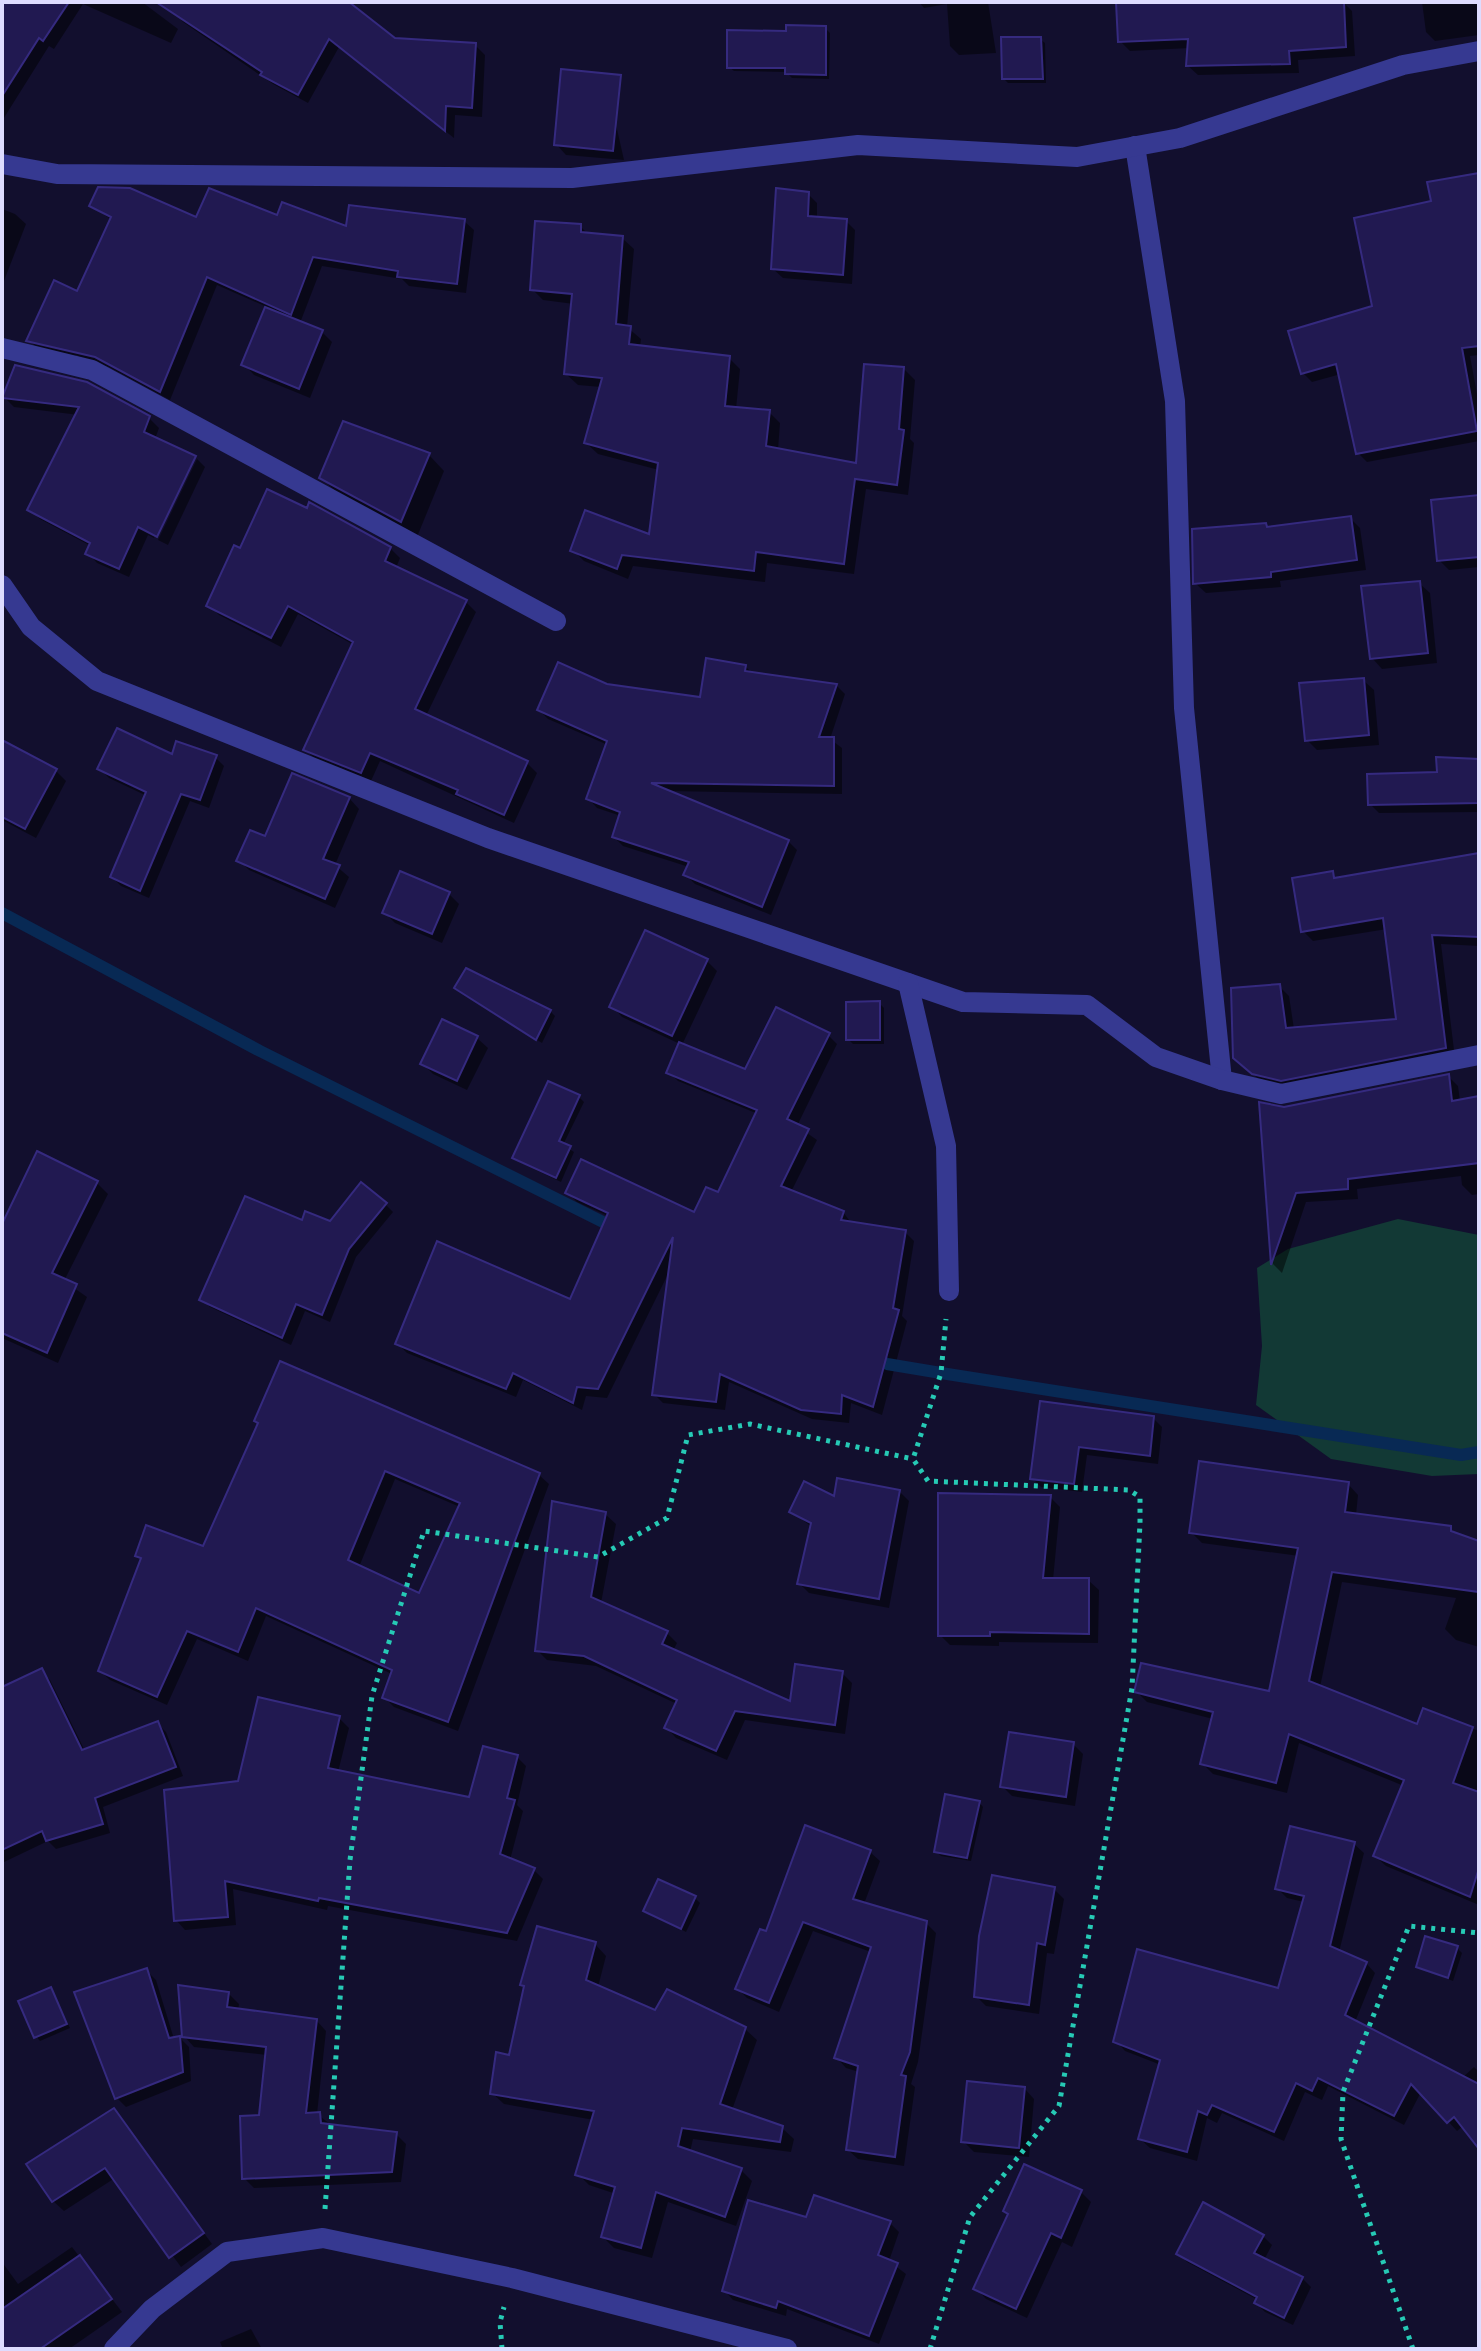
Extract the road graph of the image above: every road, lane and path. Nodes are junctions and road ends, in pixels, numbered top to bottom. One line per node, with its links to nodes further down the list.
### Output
1 (1479, 51): 2 (street)
2 (1135, 146): 3 (street); 9 (street)
3 (2, 164)
4 (2, 348): 6 (street)
5 (2, 585): 7 (street)
6 (556, 621)
7 (908, 983): 9 (street); 10 (street)
8 (1479, 1055): 9 (street)
9 (1222, 1080)
10 (949, 1291): 11 (path)
11 (913, 1459): 13 (path); 18 (path)
12 (1479, 1933): 19 (path)
13 (323, 2238): 14 (street); 15 (street)
14 (512, 2278): 16 (path); 17 (street)
15 (114, 2349)
16 (502, 2349)
17 (787, 2349)
18 (930, 2349)
19 (1413, 2349)

